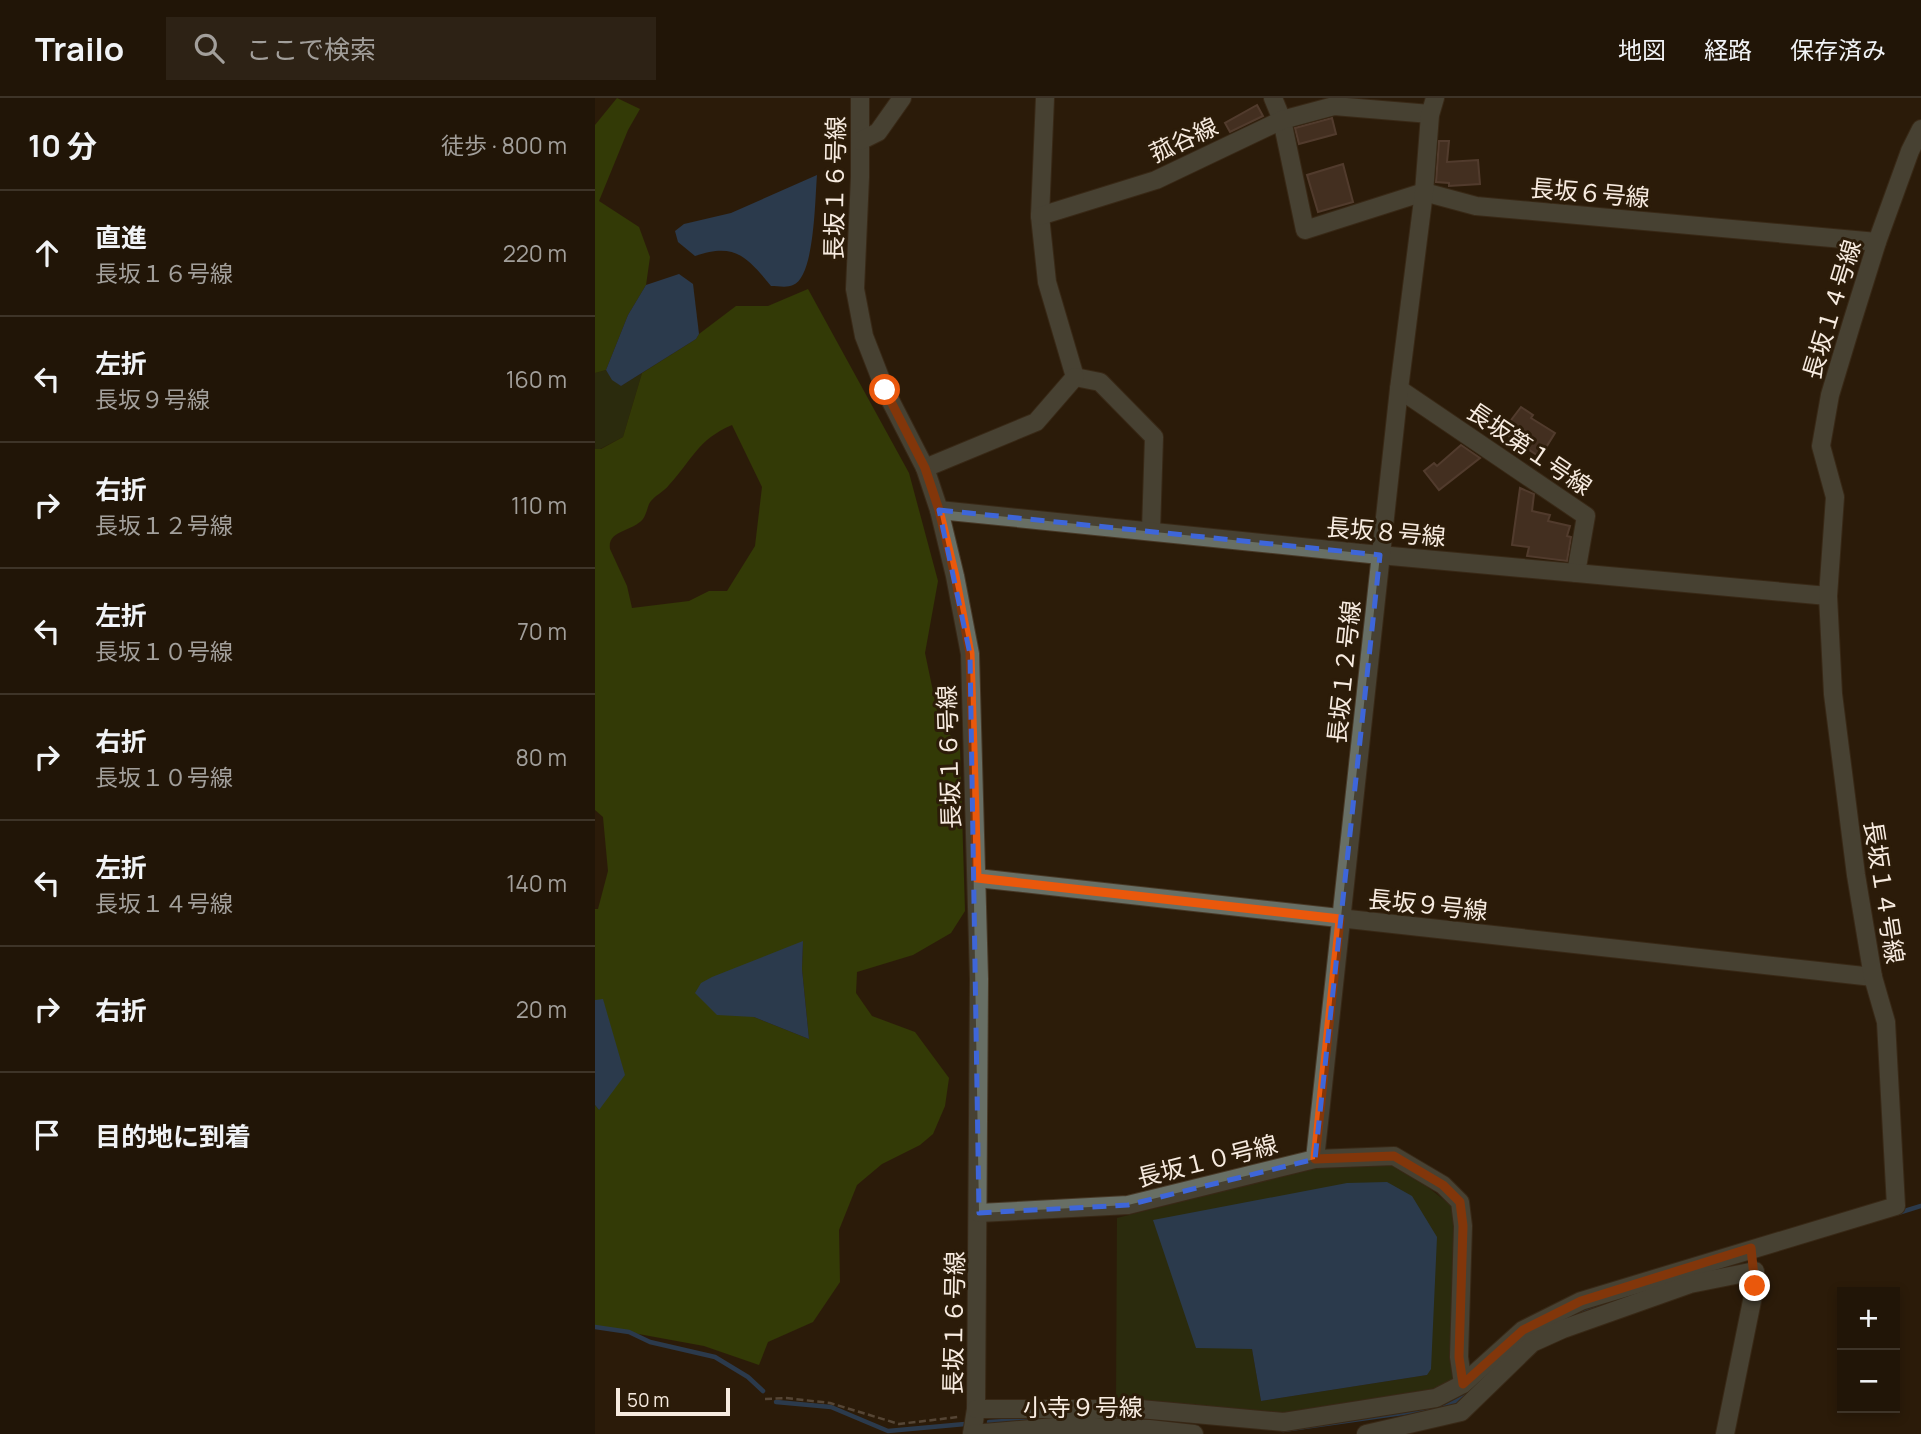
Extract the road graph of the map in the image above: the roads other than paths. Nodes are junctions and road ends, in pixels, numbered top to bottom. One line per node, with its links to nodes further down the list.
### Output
1 (860, 98): 8 (street, 長坂１６号線)
2 (902, 98): 8 (street)
3 (1045, 98): 10 (street)
4 (1273, 98): 6 (street)
5 (1433, 106): 6 (street, 菰谷線); 9 (street, 長坂１２号線)
6 (1282, 120): 9 (street); 10 (street, 菰谷線)
7 (1921, 129): 11 (street, 長坂１４号線)
8 (860, 141): 14 (street, 長坂１６号線)
9 (1424, 192): 11 (street, 長坂６号線); 13 (street, 長坂１２号線)
10 (1040, 216): 12 (street)
11 (1877, 242): 19 (street, 長坂１４号線)
12 (1075, 377): 14 (street); 16 (street)
13 (1399, 389): 17 (street, 長坂１２号線); 18 (street, 長坂第１号線)
14 (925, 468): 15 (street, 長坂１６号線)
15 (939, 510): 16 (street, 長坂８号線); 20 (street, 長坂１６号線)
16 (1151, 531): 17 (street, 長坂８号線)
17 (1381, 555): 18 (street, 長坂８号線); 21 (street, 長坂１２号線)
18 (1576, 573): 19 (street, 長坂８号線)
19 (1828, 596): 22 (street, 長坂１４号線)
20 (977, 878): 21 (street, 長坂９号線); 24 (street, 長坂１６号線)
21 (1340, 919): 22 (street, 長坂９号線); 23 (street, 長坂１２号線)
22 (1873, 977): 25 (street, 長坂１４号線)
23 (1315, 1159): 24 (street, 長坂１０号線); 26 (street, 長坂１０号線)
24 (979, 1213): 27 (street, 長坂１６号線)
25 (1753, 1259): 26 (street, 長坂１４号線); 30 (street); 31 (street)
26 (1463, 1384): 28 (street, 長坂１４号線)
27 (974, 1423): 28 (street, 長坂１４号線); 29 (street, 小寺９号線)
28 (1239, 1428)
29 (1194, 1434)
30 (1367, 1434)
31 (1725, 1434)

